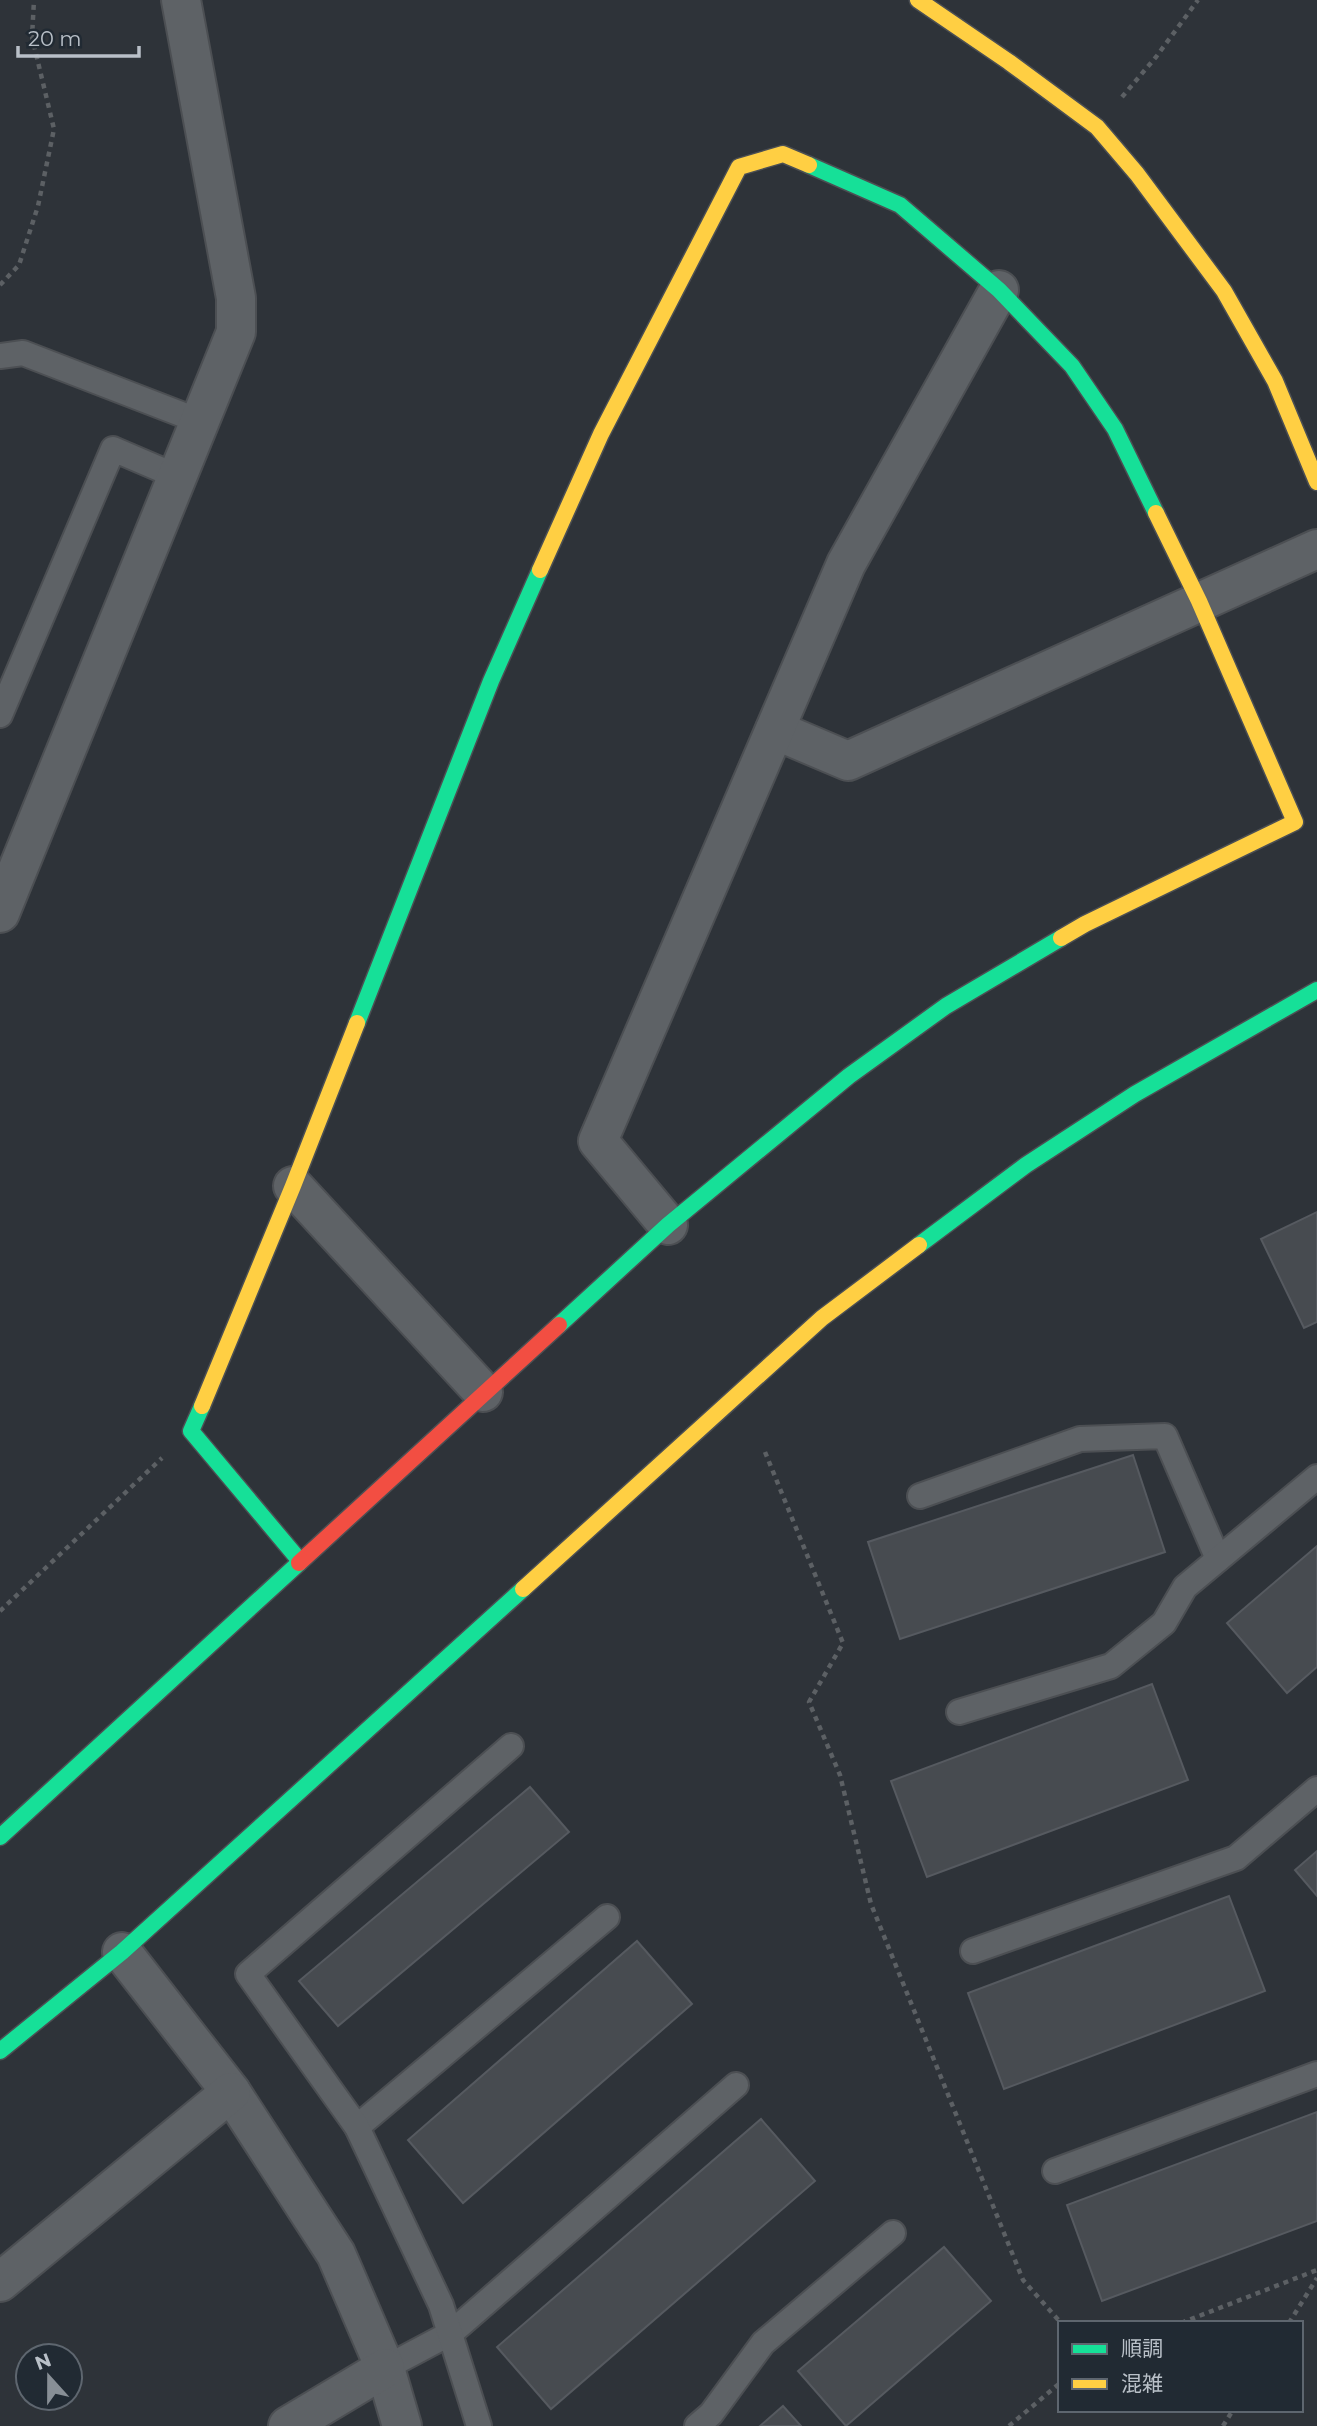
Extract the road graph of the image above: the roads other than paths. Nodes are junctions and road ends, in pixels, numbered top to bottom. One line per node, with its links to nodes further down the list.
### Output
1 (181, 0): 5 (street)
2 (918, 0): 7 (street)
3 (999, 290): 9 (street); 11 (street); 14 (street)
4 (0, 356): 5 (lane)
5 (199, 421): 6 (street)
6 (176, 476): 10 (lane); 12 (street)
7 (1317, 482)
8 (1317, 549): 9 (street)
9 (1199, 601): 11 (street); 15 (street)
10 (0, 715)
11 (775, 730): 15 (street)
12 (0, 913)
13 (1317, 990): 27 (street)
14 (293, 1186): 16 (street); 20 (street)
15 (668, 1225): 16 (street)
16 (483, 1392): 20 (street)
17 (1317, 1477): 19 (lane)
18 (920, 1496): 19 (lane)
19 (1218, 1559): 21 (lane)
20 (300, 1560): 24 (street)
21 (959, 1712)
22 (511, 1746): 32 (lane)
23 (1317, 1790): 26 (lane)
24 (0, 1837)
25 (607, 1917): 32 (lane)
26 (973, 1951)
27 (122, 1952): 28 (street); 31 (street)
28 (0, 2051)
29 (1317, 2074): 33 (lane)
30 (736, 2085): 36 (lane)
31 (231, 2092): 35 (street); 37 (street)
32 (357, 2127): 36 (lane)
33 (1055, 2171)
34 (893, 2233): 41 (lane)
35 (0, 2282)
36 (451, 2333): 37 (lane); 40 (lane)
37 (385, 2368): 38 (street); 39 (street)
38 (288, 2426)
39 (402, 2426)
40 (479, 2426)
41 (697, 2426)

